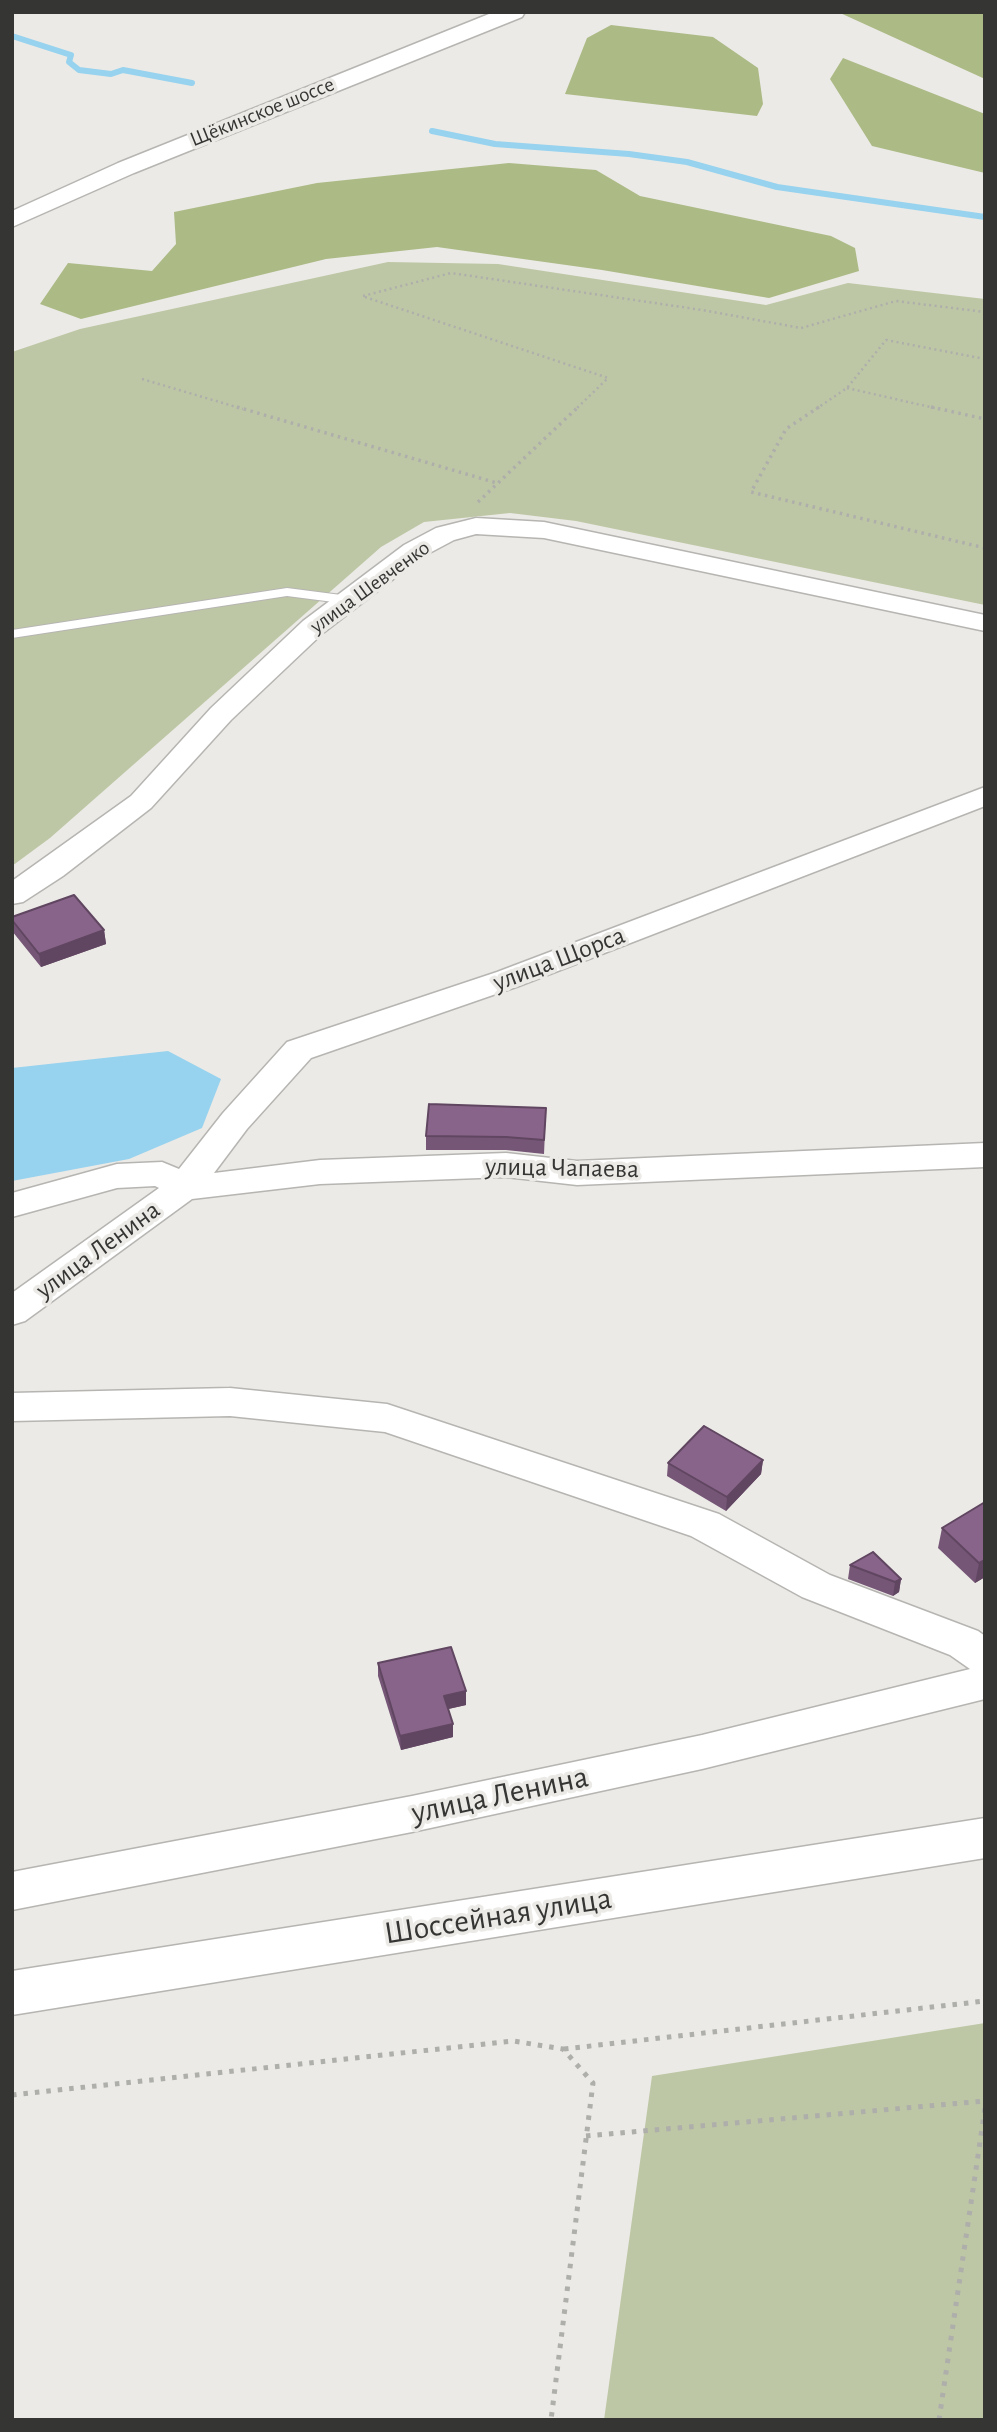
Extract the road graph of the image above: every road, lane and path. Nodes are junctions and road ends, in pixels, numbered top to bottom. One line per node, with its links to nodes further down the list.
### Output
1 (514, 12): 2 (main road, Щёкинское шоссе)
2 (12, 220)
3 (985, 312): 8 (path)
4 (985, 359): 6 (path)
5 (142, 379): 8 (path)
6 (847, 388): 7 (path); 10 (path)
7 (985, 419)
8 (497, 483): 9 (path)
9 (445, 534): 11 (street, улица Шевченко); 12 (street, улица Шевченко)
10 (985, 548)
11 (349, 600): 13 (lane); 15 (street, улица Шевченко)
12 (985, 623)
13 (12, 634)
14 (985, 796): 17 (street, улица Щорса)
15 (12, 895)
16 (985, 1155): 17 (street, улица Чапаева)
17 (183, 1188): 18 (street); 19 (street, улица Ленина)
18 (12, 1205)
19 (12, 1312)
20 (12, 1406): 21 (street)
21 (985, 1658)
22 (985, 1682): 24 (street, улица Ленина)
23 (985, 1838): 25 (main road, Шоссейная улица)
24 (12, 1891)
25 (12, 1993)
26 (985, 2001): 27 (path)
27 (563, 2049): 28 (path); 31 (path)
28 (12, 2095)
29 (985, 2101): 31 (path)
30 (985, 2108): 33 (path)
31 (586, 2136): 32 (path)
32 (551, 2420)
33 (939, 2420)

